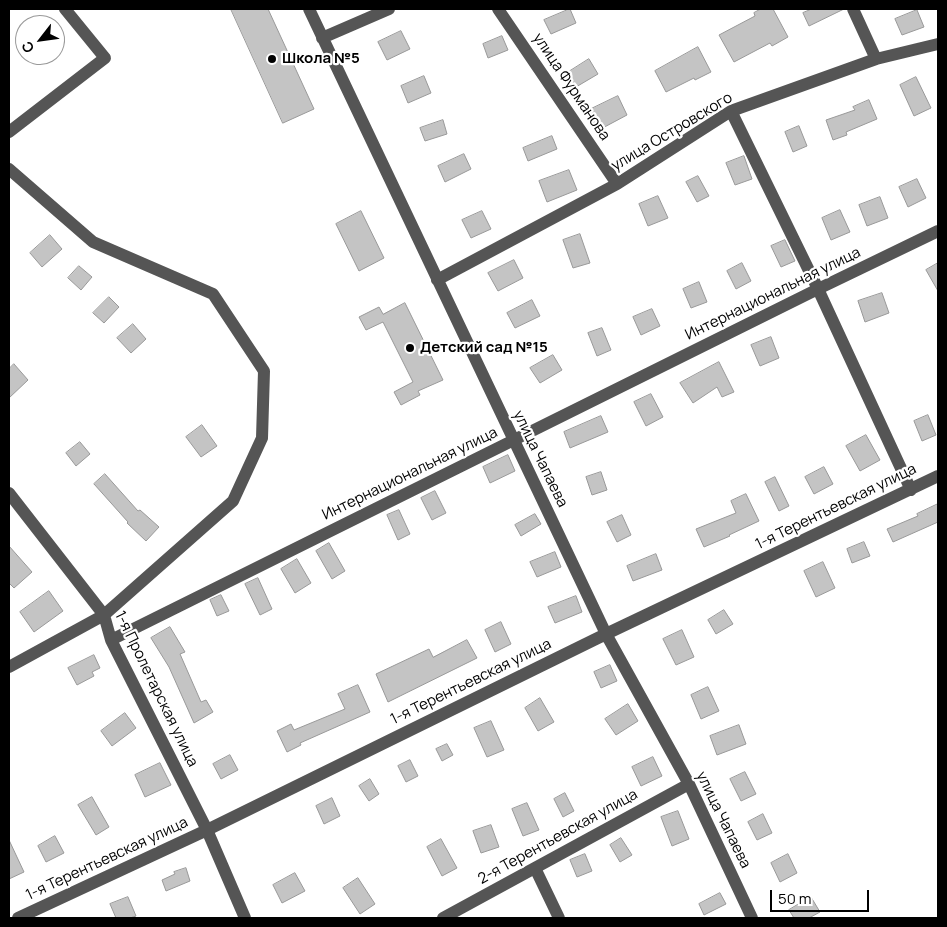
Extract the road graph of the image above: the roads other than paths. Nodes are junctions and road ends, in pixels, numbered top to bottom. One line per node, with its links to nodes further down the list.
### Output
1 (66, 9): 10 (street)
2 (309, 9): 6 (street, улица Чапаева)
3 (389, 9): 6 (street)
4 (498, 9): 12 (street, улица Фурманова)
5 (853, 9): 8 (street)
6 (322, 38): 14 (street, улица Чапаева)
7 (938, 44): 8 (street, улица Островского)
8 (876, 59): 9 (street, улица Островского)
9 (731, 112): 12 (street, улица Островского); 15 (street)
10 (9, 132)
11 (9, 169): 20 (street)
12 (618, 184): 14 (street, улица Островского)
13 (938, 231): 15 (street, Интернациональная улица)
14 (437, 280): 16 (street, улица Чапаева)
15 (818, 289): 16 (street, Интернациональная улица); 18 (street)
16 (513, 441): 21 (street, улица Чапаева); 22 (street, Интернациональная улица)
17 (938, 476): 18 (street, 1-я Терентьевская улица)
18 (910, 490): 21 (street, 1-я Терентьевская улица)
19 (9, 492): 20 (street, 1-я Пролетарская улица)
20 (104, 616): 22 (street, 1-я Пролетарская улица); 23 (street)
21 (606, 634): 24 (street, улица Чапаева); 25 (street, 1-я Терентьевская улица)
22 (112, 640): 25 (street, 1-я Пролетарская улица)
23 (9, 667)
24 (689, 784): 26 (street, 2-я Терентьевская улица); 31 (street, улица Чапаева)
25 (207, 830): 27 (street, 1-я Терентьевская улица); 28 (street, 1-я Пролетарская улица)
26 (535, 868): 29 (street, 2-я Терентьевская улица); 30 (street)
27 (18, 918)
28 (245, 918)
29 (443, 918)
30 (559, 918)
31 (752, 918)

